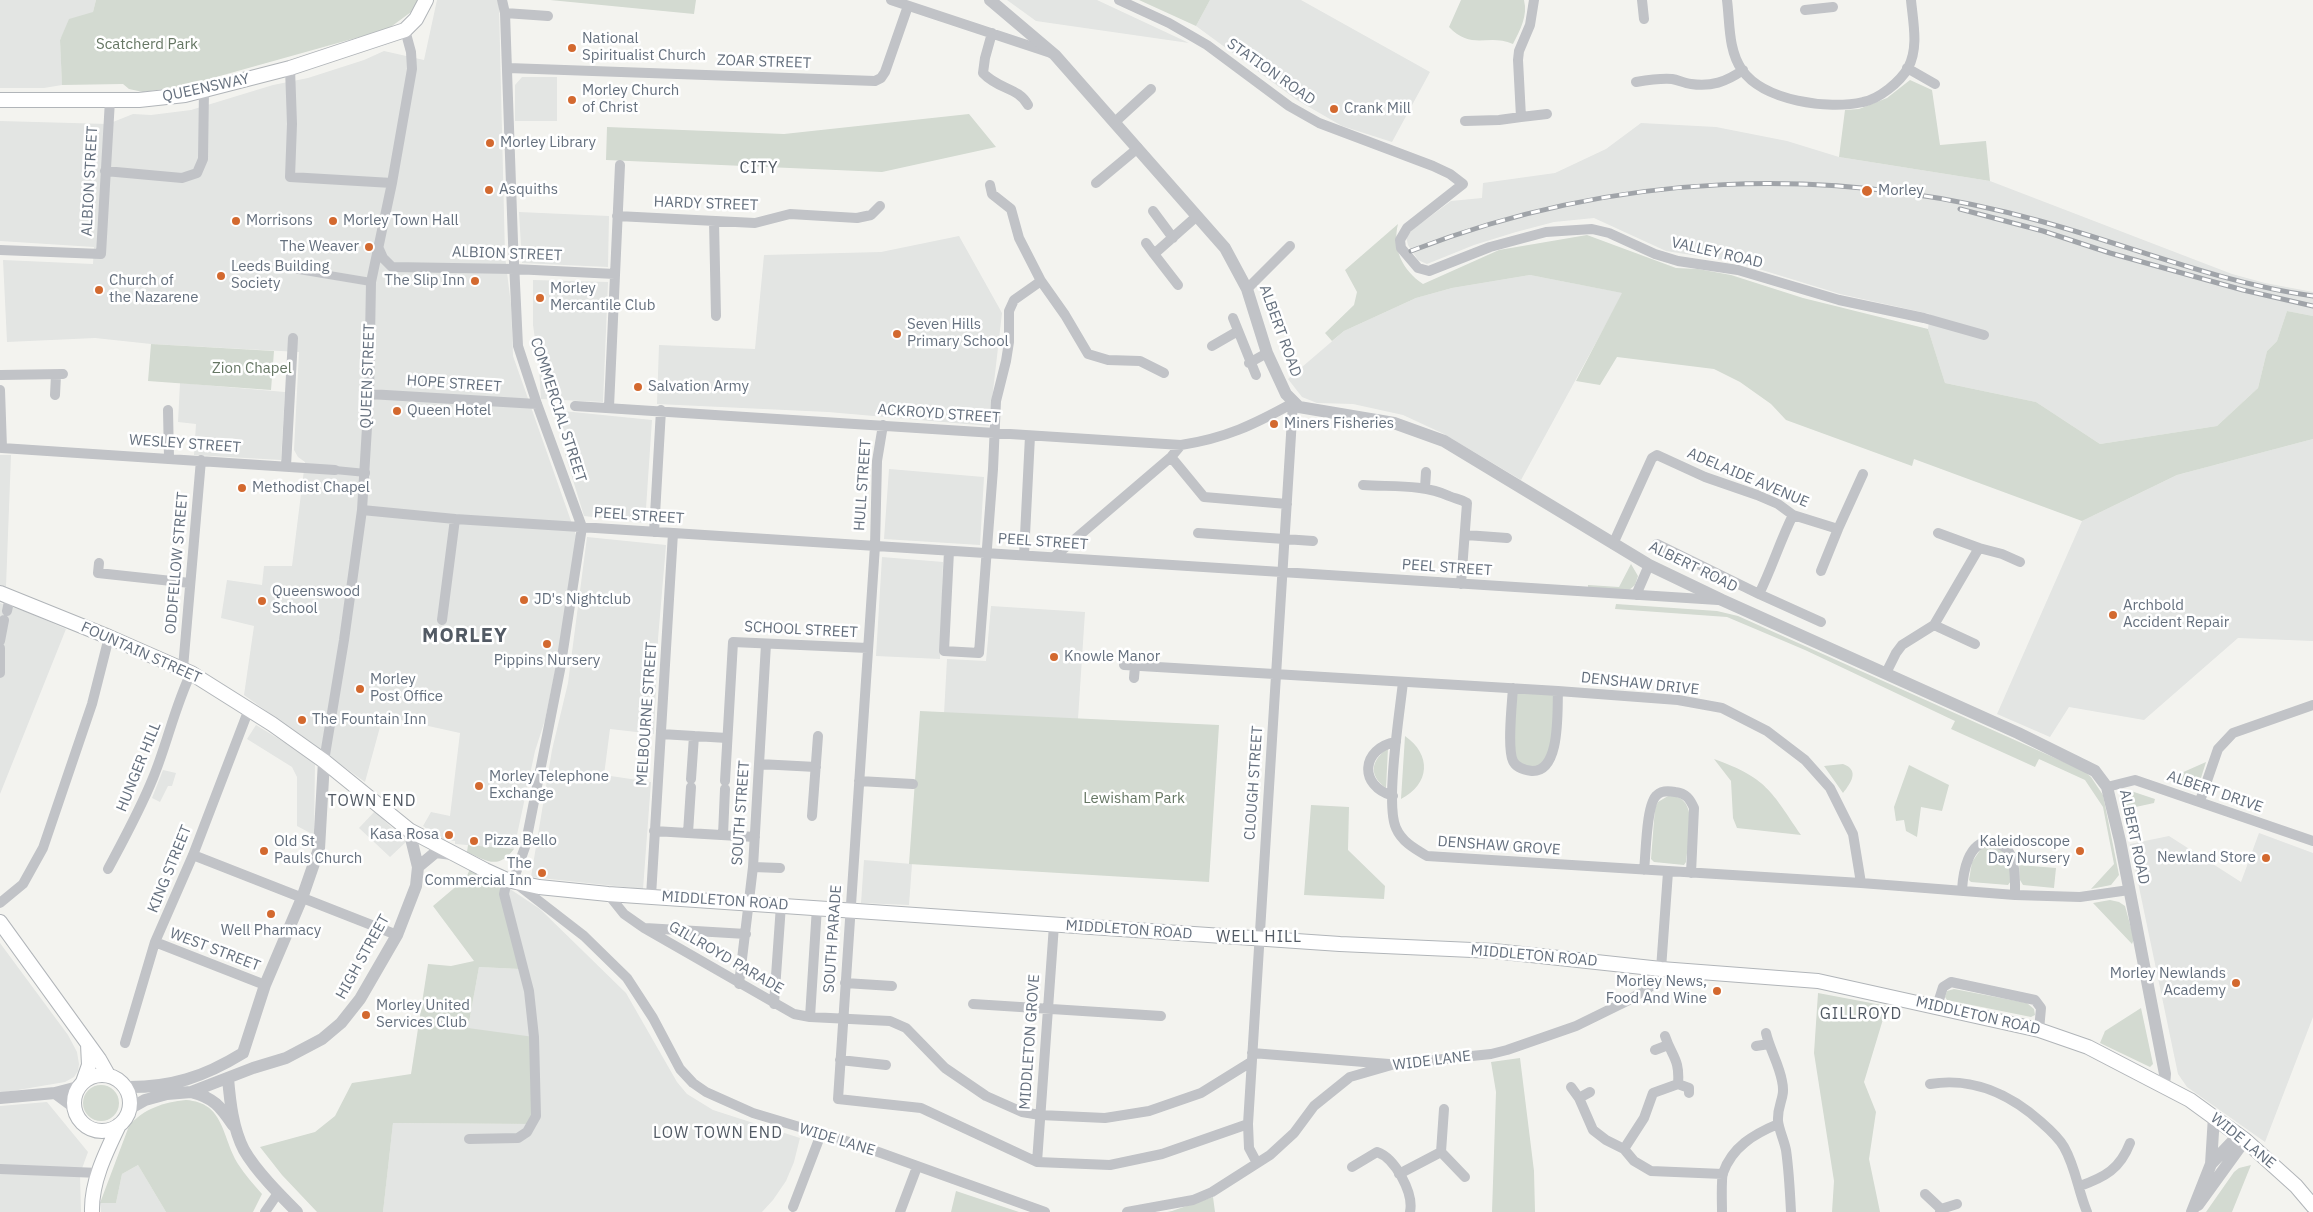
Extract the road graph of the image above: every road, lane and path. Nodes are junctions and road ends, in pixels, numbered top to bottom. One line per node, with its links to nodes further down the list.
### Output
1 (426, 0): 17 (main road)
2 (502, 0): 14 (street, COMMERCIAL STREET)
3 (890, 0): 11 (street)
4 (990, 0): 19 (street, ALBERT ROAD)
5 (1119, 0): 40 (street, STATION ROAD)
6 (1534, 0): 32 (street)
7 (1642, 0): 16 (street)
8 (1727, 0): 23 (street)
9 (1911, 0): 22 (street)
10 (1821, 4): 12 (street); 13 (street)
11 (908, 6): 18 (street); 21 (street, ZOAR STREET)
12 (1833, 7)
13 (1805, 10)
14 (505, 13): 15 (street); 21 (street, COMMERCIAL STREET)
15 (548, 16)
16 (1644, 19)
17 (405, 30): 20 (main road, QUEENSWAY); 38 (street, QUEEN STREET)
18 (992, 33): 19 (street); 30 (street)
19 (1055, 55): 34 (street, ALBERT ROAD)
20 (290, 68): 27 (main road, QUEENSWAY); 38 (street)
21 (508, 68): 54 (street, COMMERCIAL STREET)
22 (1907, 68): 23 (street); 25 (street)
23 (1743, 70): 24 (street)
24 (1636, 82)
25 (1935, 84)
26 (1151, 89): 34 (street)
27 (204, 90): 29 (main road, QUEENSWAY); 37 (street)
28 (0, 100): 29 (main road, QUEENSWAY)
29 (110, 100): 37 (street, ALBION STREET)
30 (1028, 105)
31 (1547, 114): 32 (street)
32 (1521, 117): 33 (street)
33 (1465, 121)
34 (1116, 122): 35 (street, ALBERT ROAD)
35 (1138, 148): 39 (street); 45 (street, ALBERT ROAD)
36 (620, 165): 44 (street)
37 (105, 171): 51 (street, ALBION STREET)
38 (392, 183): 50 (street, QUEEN STREET)
39 (1096, 183)
40 (1463, 184): 63 (street, VALLEY ROAD)
41 (990, 185): 56 (street)
42 (880, 206): 46 (street, HARDY STREET)
43 (1153, 211): 47 (street)
44 (618, 216): 46 (street, HARDY STREET); 55 (street)
45 (1197, 216): 47 (street); 59 (street, ALBERT ROAD)
46 (714, 221): 60 (street)
47 (1173, 238): 52 (street)
48 (1146, 243): 52 (street)
49 (1290, 246): 59 (street)
50 (379, 249): 54 (street, ALBION STREET); 57 (street, QUEEN STREET)
51 (0, 250)
52 (1154, 254): 58 (street)
53 (281, 267): 57 (street)
54 (514, 268): 55 (street, ALBION STREET); 75 (street, COMMERCIAL STREET)
55 (615, 274): 77 (street)
56 (1041, 281): 68 (street); 81 (street)
57 (371, 282): 72 (street, QUEEN STREET)
58 (1178, 285)
59 (1247, 289): 66 (street, ALBERT ROAD)
60 (716, 316)
61 (1233, 318): 62 (street)
62 (1238, 331): 65 (street); 67 (street)
63 (1984, 335)
64 (293, 338): 87 (street)
65 (1212, 346)
66 (1267, 353): 67 (street); 74 (street, ALBERT ROAD)
67 (1249, 363): 70 (street)
68 (1164, 373)
69 (0, 375): 73 (street)
70 (1256, 375)
71 (0, 390): 85 (street, WESLEY STREET)
72 (369, 394): 75 (street, HOPE STREET); 90 (street, QUEEN STREET)
73 (55, 395)
74 (1293, 403): 83 (street, ACKROYD STREET); 94 (street, CLOUGH STREET); 108 (street, ALBERT ROAD)
75 (537, 404): 98 (street, COMMERCIAL STREET)
76 (575, 406): 77 (street, ACKROYD STREET)
77 (609, 407): 79 (street, ACKROYD STREET)
78 (168, 410): 85 (street)
79 (661, 410): 80 (street, ACKROYD STREET); 100 (street)
80 (883, 425): 81 (street, ACKROYD STREET); 110 (street, HULL STREET)
81 (994, 433): 82 (street, ACKROYD STREET); 113 (street)
82 (1030, 436): 83 (street, ACKROYD STREET); 114 (street)
83 (1181, 445): 84 (street)
84 (1171, 457): 94 (street); 115 (street)
85 (169, 458): 86 (street, WESLEY STREET)
86 (201, 460): 87 (street, WESLEY STREET); 121 (street, ODDFELLOW STREET)
87 (286, 466): 88 (street, WESLEY STREET)
88 (335, 470): 90 (street, WESLEY STREET)
89 (1426, 472): 93 (street)
90 (366, 473): 95 (street, QUEEN STREET)
91 (1862, 474): 99 (street)
92 (1363, 485): 93 (street)
93 (1425, 488): 104 (street)
94 (1287, 504): 106 (street, CLOUGH STREET)
95 (362, 510): 97 (street, PEEL STREET); 153 (street, QUEEN STREET)
96 (1793, 515): 99 (street, ADELAIDE AVENUE); 108 (street, ADELAIDE AVENUE); 123 (street)
97 (455, 519): 98 (street, PEEL STREET); 127 (street)
98 (582, 527): 100 (street, PEEL STREET); 177 (street, COMMERCIAL STREET)
99 (1838, 529): 119 (street)
100 (654, 532): 101 (street, PEEL STREET)
101 (673, 533): 110 (street, PEEL STREET); 148 (street, MELBOURNE STREET)
102 (1198, 533): 106 (street)
103 (1938, 533): 111 (street)
104 (1466, 535): 105 (street); 122 (street)
105 (1507, 538)
106 (1284, 539): 107 (street); 120 (street, CLOUGH STREET)
107 (1313, 541)
108 (1613, 544): 118 (street, ALBERT ROAD)
109 (1657, 544): 123 (street)
110 (875, 546): 112 (street, PEEL STREET); 135 (street, SOUTH PARADE)
111 (1979, 548): 116 (street); 129 (street)
112 (949, 551): 113 (street, PEEL STREET); 113 (street)
113 (987, 553): 114 (street, PEEL STREET)
114 (1024, 555): 115 (street, PEEL STREET)
115 (1054, 557): 120 (street, PEEL STREET)
116 (2020, 562)
117 (99, 563): 121 (street)
118 (1649, 564): 125 (street); 126 (street, ALBERT ROAD)
119 (1822, 571)
120 (1282, 572): 122 (street, PEEL STREET); 140 (street, CLOUGH STREET)
121 (190, 583): 138 (street, ODDFELLOW STREET)
122 (1461, 584): 125 (street, PEEL STREET)
123 (1759, 594): 128 (street)
124 (5, 595): 130 (main road, FOUNTAIN STREET); 131 (street)
125 (1636, 595): 126 (street, PEEL STREET)
126 (1722, 600): 141 (street, ALBERT ROAD)
127 (442, 620)
128 (1821, 622)
129 (1934, 625): 133 (street); 141 (street)
130 (108, 637): 138 (main road, FOUNTAIN STREET); 185 (street)
131 (0, 641)
132 (766, 644): 135 (street, SCHOOL STREET); 151 (street, SCHOOL STREET); 154 (street, SOUTH STREET)
133 (1974, 644)
134 (0, 648): 139 (street)
135 (868, 648): 156 (street, SOUTH PARADE)
136 (1124, 665): 137 (street, DENSHAW DRIVE)
137 (1134, 666): 140 (street, DENSHAW DRIVE); 142 (street)
138 (187, 671): 147 (main road, FOUNTAIN STREET); 173 (street, HUNGER HILL)
139 (0, 673)
140 (1276, 674): 143 (street, DENSHAW DRIVE); 195 (street, CLOUGH STREET)
141 (1886, 674): 158 (street, ALBERT ROAD)
142 (1134, 678)
143 (1403, 682): 144 (street, DENSHAW DRIVE); 152 (street, DENSHAW GROVE)
144 (1513, 688): 145 (street, DENSHAW DRIVE); 145 (street, DENSHAW DRIVE)
145 (1558, 691): 178 (street, DENSHAW DRIVE)
146 (2313, 705): 160 (street)
147 (249, 709): 153 (main road, FOUNTAIN STREET); 168 (street, KING STREET)
148 (660, 734): 149 (street); 163 (street, MELBOURNE STREET)
149 (694, 736): 151 (street); 164 (street)
150 (818, 736): 155 (street)
151 (727, 738): 165 (street)
152 (1396, 742): 159 (street, DENSHAW GROVE); 159 (street)
153 (324, 761): 162 (main road, MIDDLETON ROAD); 184 (street)
154 (759, 764): 155 (street); 166 (street, SOUTH STREET)
155 (816, 767): 161 (street)
156 (859, 781): 157 (street); 189 (street, SOUTH PARADE)
157 (913, 784)
158 (2107, 787): 160 (street, ALBERT DRIVE); 180 (street, ALBERT ROAD)
159 (1393, 796): 174 (street, DENSHAW GROVE)
160 (2200, 801): 167 (street, ALBERT DRIVE)
161 (812, 816)
162 (409, 830): 169 (main road, MIDDLETON ROAD); 170 (street, HIGH STREET)
163 (654, 831): 164 (street); 183 (street, MELBOURNE STREET)
164 (688, 833): 165 (street)
165 (723, 835): 166 (street)
166 (755, 838): 171 (street, SOUTH STREET)
167 (2313, 841)
168 (193, 855): 184 (street); 196 (street, KING STREET)
169 (460, 856): 170 (street); 177 (main road, MIDDLETON ROAD)
170 (418, 867): 194 (street, HIGH STREET)
171 (753, 867): 172 (street); 186 (street, SOUTH STREET)
172 (780, 868)
173 (108, 869)
174 (1644, 870): 175 (street, DENSHAW GROVE); 176 (street)
175 (1668, 872): 176 (street, DENSHAW GROVE); 197 (street)
176 (1691, 873): 178 (street, DENSHAW GROVE)
177 (510, 880): 181 (main road, MIDDLETON ROAD); 246 (street, WIDE LANE); 247 (street, COMMERCIAL STREET)
178 (1861, 883): 179 (street, DENSHAW GROVE)
179 (1962, 890): 182 (street, DENSHAW GROVE); 182 (street)
180 (2129, 890): 182 (street, DENSHAW GROVE); 227 (street, ALBERT ROAD)
181 (608, 894): 183 (main road, MIDDLETON ROAD); 192 (street, GILLROYD PARADE)
182 (2015, 895)
183 (651, 896): 186 (main road, MIDDLETON ROAD)
184 (302, 898): 194 (street); 200 (street)
185 (0, 902)
186 (749, 903): 187 (main road, MIDDLETON ROAD); 193 (street, SOUTH STREET)
187 (781, 905): 188 (main road, MIDDLETON ROAD); 202 (street)
188 (817, 908): 189 (main road, MIDDLETON ROAD); 207 (street)
189 (850, 910): 191 (main road, MIDDLETON ROAD); 198 (street, SOUTH PARADE)
190 (0, 922): 212 (main road)
191 (1054, 925): 195 (main road, MIDDLETON ROAD); 205 (street, MIDDLETON GROVE)
192 (644, 928): 193 (street); 199 (street, GILLROYD PARADE)
193 (746, 934): 199 (street, SOUTH STREET)
194 (397, 935): 221 (street, HIGH STREET)
195 (1259, 938): 197 (main road, MIDDLETON ROAD); 217 (street, CLOUGH STREET)
196 (155, 942): 200 (street, WEST STREET); 211 (street, KING STREET)
197 (1661, 969): 204 (main road, MIDDLETON ROAD); 219 (street, WIDE LANE)
198 (845, 983): 201 (street); 208 (street, SOUTH PARADE)
199 (739, 984): 202 (street, GILLROYD PARADE)
200 (265, 985): 216 (street)
201 (892, 986)
202 (774, 1004): 207 (street, GILLROYD PARADE)
203 (973, 1004): 205 (street)
204 (1937, 1006): 209 (main road, MIDDLETON ROAD); 209 (street)
205 (1047, 1010): 206 (street); 239 (street, MIDDLETON GROVE)
206 (1161, 1016)
207 (810, 1017): 208 (street, GILLROYD PARADE)
208 (843, 1019): 218 (street, SOUTH PARADE); 239 (street, GILLROYD PARADE)
209 (2039, 1030): 227 (main road, MIDDLETON ROAD)
210 (1766, 1033): 213 (street)
211 (125, 1043)
212 (88, 1044): 222 (main road); 226 (main road)
213 (1769, 1044): 214 (street); 242 (street)
214 (1756, 1046)
215 (1654, 1050): 224 (street)
216 (243, 1053): 221 (street); 229 (street)
217 (1252, 1058): 219 (street); 239 (street, GILLROYD PARADE); 241 (street, CLOUGH STREET)
218 (840, 1060): 220 (street); 253 (street, SOUTH PARADE)
219 (1395, 1064): 254 (street, WIDE LANE)
220 (886, 1065)
221 (253, 1068): 223 (street, HIGH STREET)
222 (108, 1075): 226 (main road); 228 (main road)
223 (226, 1082): 229 (street); 244 (street)
224 (1678, 1084): 233 (street); 250 (street)
225 (1930, 1084): 263 (street)
226 (80, 1085): 232 (street); 236 (main road)
227 (2164, 1085): 240 (main road, WIDE LANE)
228 (124, 1086): 229 (street); 237 (main road)
229 (188, 1087): 237 (street); 244 (street)
230 (1571, 1087): 235 (street)
231 (1590, 1092): 235 (street)
232 (55, 1094): 234 (street); 236 (street)
233 (1689, 1094)
234 (0, 1098)
235 (1579, 1098): 250 (street)
236 (74, 1107): 245 (main road)
237 (129, 1109): 243 (main road)
238 (1444, 1109): 251 (street)
239 (1040, 1115): 253 (street, MIDDLETON GROVE)
240 (2214, 1116): 248 (main road, WIDE LANE); 255 (street)
241 (1248, 1124): 253 (street); 254 (street, CLOUGH STREET)
242 (1778, 1124): 261 (street); 278 (street)
243 (118, 1126): 245 (main road); 252 (main road)
244 (236, 1129): 264 (street)
245 (95, 1130): 252 (main road)
246 (821, 1134): 256 (street, WIDE LANE); 268 (street)
247 (469, 1139)
248 (2245, 1140): 255 (street); 267 (main road, WIDE LANE); 280 (street)
249 (2130, 1143): 263 (street)
250 (1624, 1149): 261 (street)
251 (1441, 1152): 260 (street); 262 (street)
252 (104, 1156): 259 (main road)
253 (1037, 1162)
254 (1257, 1163): 275 (street, WIDE LANE)
255 (2210, 1164): 280 (street)
256 (917, 1167): 273 (street); 274 (street, WIDE LANE)
257 (1352, 1167): 260 (street)
258 (0, 1169): 259 (street)
259 (99, 1173): 270 (main road)
260 (1399, 1174): 276 (street)
261 (1723, 1174): 277 (street)
262 (1465, 1177)
263 (2080, 1186): 279 (street)
264 (278, 1194): 271 (street); 272 (street)
265 (1925, 1194): 269 (street)
266 (1957, 1204): 269 (street)
267 (2313, 1206)
268 (793, 1207)
269 (1940, 1210)
270 (92, 1212)
271 (265, 1212)
272 (297, 1212)
273 (900, 1212)
274 (1045, 1212)
275 (1127, 1212)
276 (1410, 1212)
277 (1722, 1212)
278 (1791, 1212)
279 (2087, 1212)
280 (2192, 1212)

